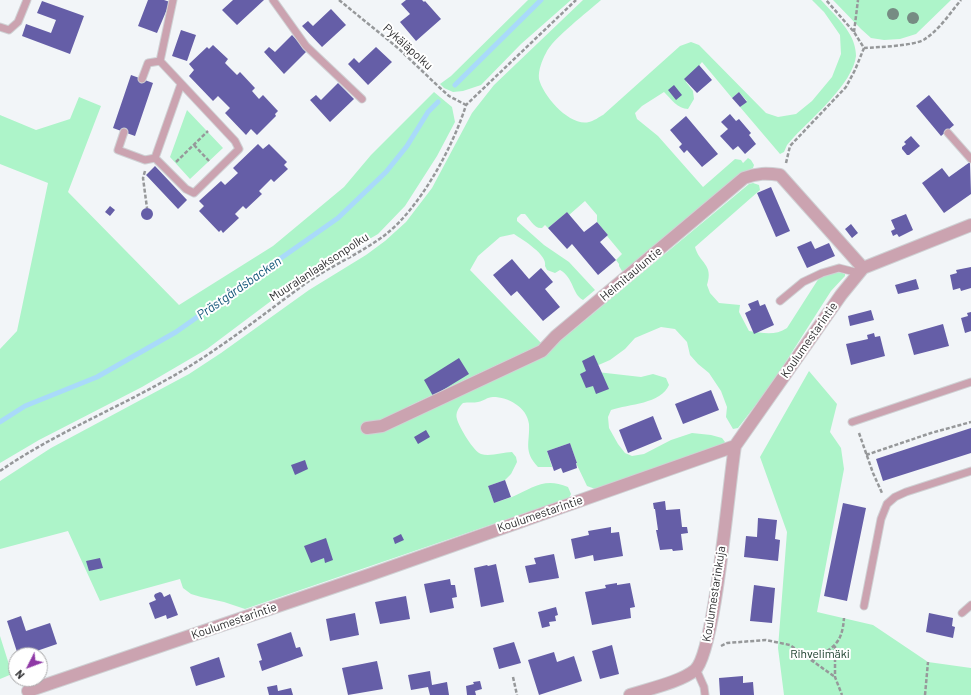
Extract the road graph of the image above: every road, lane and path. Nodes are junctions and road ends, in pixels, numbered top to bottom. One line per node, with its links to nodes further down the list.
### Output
1 (27, 0): 9 (lane)
2 (173, 0): 12 (lane)
3 (273, 0): 15 (lane)
4 (339, 0): 16 (path, Pykäläpolku)
5 (576, 0): 16 (path, Muuralanlaaksonpolku)
6 (826, 0): 10 (path)
7 (858, 0): 10 (path)
8 (960, 0): 11 (path)
9 (0, 27)
10 (854, 32): 11 (path)
11 (864, 48): 26 (path)
12 (160, 61): 13 (lane); 14 (lane)
13 (142, 78)
14 (181, 84): 17 (lane); 21 (lane)
15 (362, 99)
16 (466, 105): 38 (path, Muuralanlaaksonpolku)
17 (217, 122): 20 (path); 24 (lane)
18 (124, 132): 23 (lane)
19 (948, 132): 22 (lane)
20 (194, 145): 24 (path); 25 (path)
21 (155, 158): 23 (lane); 25 (lane)
22 (971, 159)
23 (145, 160): 27 (path)
24 (218, 170): 25 (lane)
25 (168, 171)
26 (780, 175): 29 (street); 34 (street, Helmitauluntie)
27 (148, 208)
28 (971, 225): 29 (street, Koulumestarintie)
29 (861, 271): 30 (lane); 36 (street, Koulumestarintie)
30 (780, 301)
31 (971, 382): 32 (lane)
32 (852, 422)
33 (971, 422): 37 (path)
34 (367, 428)
35 (860, 435): 37 (path)
36 (735, 446): 46 (street, Koulumestarinkuja); 52 (street, Koulumestarintie)
37 (866, 455): 40 (path)
38 (0, 471)
39 (971, 471): 40 (lane)
40 (887, 504): 42 (lane)
41 (971, 605): 43 (lane)
42 (864, 606)
43 (962, 613)
44 (844, 618): 45 (path)
45 (836, 645): 47 (path); 51 (path)
46 (703, 652): 47 (path); 49 (street, Koulumestarinkuja)
47 (812, 661): 51 (path)
48 (928, 662): 57 (path)
49 (696, 669): 54 (street); 55 (lane)
50 (513, 677): 53 (path)
51 (835, 677): 56 (path)
52 (28, 691)
53 (517, 695)
54 (630, 695)
55 (705, 695)
56 (842, 695)
57 (925, 695)

